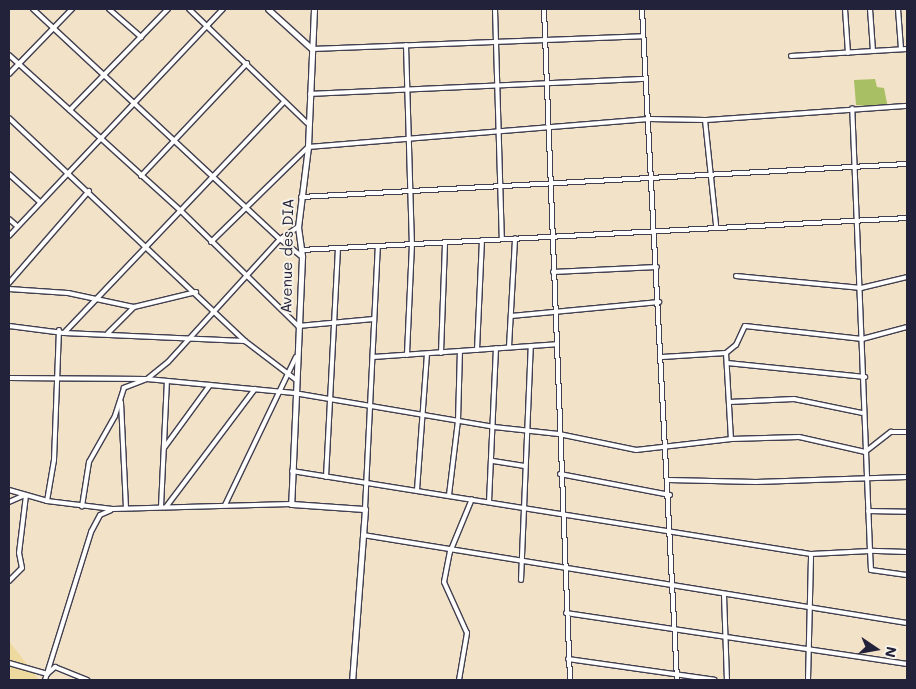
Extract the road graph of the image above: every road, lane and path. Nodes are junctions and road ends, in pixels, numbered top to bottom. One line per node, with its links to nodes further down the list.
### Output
1 (33, 9): 16 (street)
2 (72, 9): 16 (street)
3 (109, 9): 18 (street)
4 (168, 9): 18 (street)
5 (189, 9): 15 (street)
6 (223, 9): 15 (street)
7 (268, 9): 22 (street)
8 (314, 9): 22 (street, Avenue des DIA)
9 (495, 9): 19 (street)
10 (544, 9): 20 (street)
11 (642, 9): 17 (street)
12 (845, 9): 26 (street)
13 (870, 9): 25 (street)
14 (898, 9): 23 (street)
15 (206, 26): 29 (street); 38 (street)
16 (52, 28): 30 (street); 32 (street)
17 (643, 36): 20 (street); 33 (street)
18 (141, 37): 32 (street)
19 (496, 38): 20 (street); 21 (street); 34 (street)
20 (546, 40): 35 (street)
21 (406, 45): 22 (street); 36 (street)
22 (312, 49): 37 (street, Avenue des DIA)
23 (901, 49): 24 (street); 25 (street)
24 (907, 49)
25 (873, 51): 26 (street)
26 (848, 53): 28 (street)
27 (9, 55): 30 (street)
28 (791, 56)
29 (247, 63): 39 (street); 50 (street)
30 (17, 64): 31 (street); 42 (street)
31 (9, 74)
32 (105, 74): 38 (street); 42 (street)
33 (645, 79): 35 (street); 44 (street)
34 (494, 86): 35 (street); 36 (street); 48 (street)
35 (548, 86): 47 (street)
36 (407, 92): 37 (street); 51 (street)
37 (310, 94): 46 (street, Avenue des DIA)
38 (133, 100): 49 (street); 50 (street)
39 (284, 102): 46 (street); 60 (street)
40 (907, 106): 41 (street)
41 (852, 108): 45 (street); 54 (street)
42 (70, 110): 49 (street)
43 (9, 118): 55 (street)
44 (649, 119): 45 (street); 47 (street); 57 (street)
45 (705, 120): 58 (street)
46 (307, 123): 52 (street, Avenue des DIA)
47 (550, 128): 48 (street); 61 (street)
48 (498, 134): 51 (street); 62 (street)
49 (99, 137): 55 (street); 59 (street)
50 (175, 140): 59 (street); 60 (street)
51 (410, 141): 52 (street); 63 (street)
52 (308, 147): 65 (street, Avenue des DIA); 67 (street)
53 (907, 164): 54 (street)
54 (854, 169): 58 (street); 71 (street)
55 (68, 171): 64 (street); 66 (street)
56 (9, 174): 66 (street)
57 (651, 174): 58 (street); 61 (street); 75 (street)
58 (710, 175): 72 (street)
59 (141, 176): 68 (street)
60 (214, 178): 67 (street); 68 (street)
61 (550, 182): 62 (street); 76 (street)
62 (500, 185): 63 (street); 78 (street)
63 (411, 190): 65 (street); 85 (street)
64 (89, 191): 84 (street); 95 (street)
65 (300, 197): 74 (street, Avenue des DIA)
66 (40, 202): 73 (street)
67 (244, 205): 80 (street); 82 (street)
68 (180, 210): 82 (street); 84 (street)
69 (907, 218): 71 (street)
70 (9, 219): 73 (street)
71 (858, 220): 72 (street); 96 (street)
72 (716, 225): 75 (street)
73 (17, 226): 77 (street)
74 (298, 227): 80 (street); 88 (street, Avenue des DIA)
75 (655, 229): 76 (street); 90 (street)
76 (551, 235): 79 (street); 91 (street)
77 (9, 236)
78 (502, 238): 79 (street); 81 (street)
79 (515, 238): 104 (street)
80 (280, 239): 89 (street); 92 (street)
81 (482, 240): 83 (street); 120 (street)
82 (211, 242): 92 (street)
83 (445, 242): 85 (street); 122 (street)
84 (145, 243): 98 (street); 99 (street)
85 (412, 244): 86 (street); 125 (street)
86 (378, 246): 87 (street); 105 (street)
87 (338, 248): 88 (street); 106 (street)
88 (301, 250): 89 (street, Avenue des DIA)
89 (302, 257): 108 (street, Avenue des DIA)
90 (657, 267): 91 (street); 100 (street)
91 (553, 272): 103 (street)
92 (246, 276): 102 (street); 108 (street)
93 (736, 276): 96 (street)
94 (907, 277): 96 (street)
95 (9, 284)
96 (861, 288): 114 (street)
97 (9, 289): 99 (street)
98 (196, 292): 101 (street); 102 (street)
99 (93, 300): 101 (street); 111 (street)
100 (659, 302): 103 (street); 128 (street)
101 (134, 307): 112 (street)
102 (214, 310): 113 (street); 115 (street)
103 (554, 310): 104 (street); 116 (street)
104 (511, 316): 118 (street)
105 (374, 318): 106 (street); 127 (street)
106 (336, 323): 108 (street); 142 (street)
107 (9, 326): 110 (street)
108 (298, 326): 126 (street, Avenue des DIA)
109 (907, 327): 114 (street)
110 (59, 330): 111 (street); 135 (street)
111 (64, 333): 112 (street)
112 (108, 333): 113 (street)
113 (191, 338): 115 (street); 133 (street)
114 (862, 339): 123 (street); 131 (street)
115 (244, 341): 130 (street)
116 (556, 344): 117 (street); 151 (street)
117 (531, 346): 118 (street); 149 (street)
118 (509, 347): 119 (street)
119 (496, 348): 120 (street); 148 (street)
120 (477, 350): 121 (street)
121 (460, 351): 122 (street); 147 (street)
122 (441, 353): 124 (street)
123 (726, 353): 128 (street); 129 (street)
124 (427, 354): 125 (street); 146 (street)
125 (407, 355): 127 (street)
126 (296, 357): 130 (street); 134 (street, Avenue des DIA)
127 (373, 357): 144 (street)
128 (662, 358): 153 (street)
129 (727, 363): 131 (street); 143 (street)
130 (285, 374): 134 (street); 140 (street)
131 (865, 377): 145 (street)
132 (9, 378): 135 (street)
133 (147, 378): 135 (street); 136 (street); 138 (street)
134 (295, 379): 141 (street, Avenue des DIA)
135 (54, 380): 171 (street)
136 (167, 381): 137 (street); 154 (street)
137 (210, 385): 139 (street); 154 (street)
138 (124, 388): 176 (street); 177 (street)
139 (255, 389): 140 (street); 178 (street)
140 (279, 392): 141 (street); 175 (street)
141 (294, 393): 142 (street); 158 (street, Avenue des DIA)
142 (332, 399): 144 (street); 160 (street)
143 (729, 402): 145 (street); 152 (street)
144 (370, 406): 146 (street); 164 (street)
145 (862, 412): 155 (street)
146 (424, 415): 147 (street); 166 (street)
147 (458, 421): 148 (street); 168 (street)
148 (494, 427): 149 (street); 156 (street)
149 (530, 430): 151 (street); 157 (street)
150 (907, 432): 155 (street)
151 (559, 434): 153 (street); 159 (street)
152 (731, 439): 153 (street); 155 (street)
153 (667, 444): 163 (street)
154 (164, 448): 178 (street)
155 (865, 452): 161 (street)
156 (492, 461): 157 (street); 173 (street)
157 (526, 466): 179 (street)
158 (292, 471): 160 (street); 174 (street, Avenue des DIA)
159 (560, 474): 169 (street); 184 (street)
160 (326, 477): 164 (street)
161 (869, 478): 162 (street); 163 (street); 182 (street)
162 (907, 478)
163 (668, 480): 169 (street)
164 (367, 483): 166 (street); 181 (street)
165 (9, 490): 167 (street)
166 (418, 490): 168 (street)
167 (26, 495): 171 (street); 172 (street); 195 (street)
168 (449, 495): 170 (street)
169 (670, 495): 186 (street)
170 (472, 499): 173 (street); 188 (street)
171 (47, 501): 176 (street)
172 (9, 502)
173 (488, 502): 179 (street)
174 (291, 504): 175 (street); 181 (street)
175 (225, 505): 178 (street)
176 (82, 506): 180 (street)
177 (126, 507): 178 (street); 180 (street)
178 (163, 507)
179 (522, 508): 184 (street); 191 (street)
180 (113, 509): 207 (street)
181 (365, 509): 185 (street)
182 (868, 511): 183 (street); 187 (street)
183 (907, 512)
184 (563, 516): 186 (street); 192 (street)
185 (363, 535): 188 (street); 211 (street)
186 (672, 535): 190 (street); 196 (street)
187 (870, 551): 189 (street); 190 (street); 193 (street)
188 (450, 552): 191 (street); 212 (street)
189 (907, 552)
190 (811, 554): 198 (street)
191 (521, 561): 192 (street); 194 (street)
192 (568, 566): 196 (street); 199 (street)
193 (907, 575)
194 (520, 580)
195 (9, 581)
196 (675, 588): 197 (street); 201 (street)
197 (724, 595): 198 (street); 202 (street)
198 (810, 606): 200 (street); 203 (street)
199 (566, 613): 201 (street); 204 (street)
200 (907, 623)
201 (675, 628): 202 (street); 208 (street)
202 (725, 638): 203 (street); 215 (street)
203 (806, 652): 206 (street); 216 (street)
204 (568, 659): 208 (street); 213 (street)
205 (9, 663): 207 (street)
206 (907, 664)
207 (48, 674): 209 (street); 210 (street)
208 (677, 678): 214 (street)
209 (46, 680)
210 (88, 680)
211 (352, 680)
212 (459, 680)
213 (570, 680)
214 (715, 680)
215 (727, 680)
216 (808, 680)

